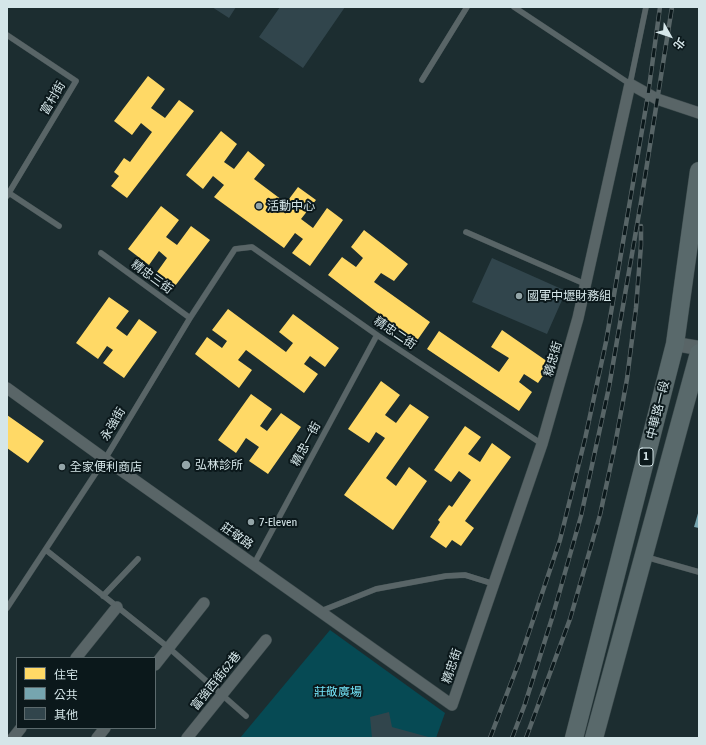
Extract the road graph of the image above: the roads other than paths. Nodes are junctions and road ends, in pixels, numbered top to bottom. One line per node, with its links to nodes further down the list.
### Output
1 (467, 7): 5 (lane)
2 (514, 7): 6 (lane)
3 (646, 7): 6 (lane)
4 (7, 35): 9 (lane, 富村街)
5 (422, 80)
6 (630, 84): 7 (street); 14 (street, 精忠街)
7 (699, 113)
8 (699, 172): 17 (main road, 中華路一段 / 1)
9 (8, 195): 10 (lane)
10 (59, 226)
11 (466, 232): 14 (lane)
12 (235, 249): 15 (lane, 永強街); 16 (lane, 精忠二街)
13 (101, 253): 15 (lane, 精忠三街)
14 (585, 284): 21 (street, 精忠街)
15 (190, 318): 22 (lane, 永強街)
16 (377, 335): 21 (lane, 精忠二街); 26 (lane, 精忠一街)
17 (676, 344): 18 (street); 46 (main road, 中華路一段 / 1)
18 (699, 348)
19 (699, 353): 24 (main road, 中華路一段 / 1)
20 (7, 388): 22 (street, 莊敬路)
21 (542, 444): 28 (street, 精忠街)
22 (105, 459): 23 (lane, 永強街); 26 (street, 莊敬路)
23 (46, 550): 29 (lane); 31 (lane, 永強街)
24 (644, 556): 27 (lane); 47 (main road, 中華路一段 / 1)
25 (138, 559): 29 (lane)
26 (254, 564): 33 (street, 莊敬路)
27 (699, 572)
28 (494, 584): 33 (lane); 39 (street, 精忠街)
29 (103, 596): 32 (lane)
30 (204, 603): 35 (street)
31 (8, 606)
32 (117, 607): 35 (lane); 36 (street)
33 (321, 611): 39 (street, 莊敬路)
34 (266, 640): 38 (street, 富強西街62巷)
35 (169, 648): 37 (street); 38 (lane)
36 (77, 657)
37 (156, 664)
38 (222, 694): 40 (lane); 45 (street, 富強西街62巷)
39 (452, 704)
40 (246, 716)
41 (20, 729): 43 (street)
42 (104, 729): 44 (street)
43 (13, 738)
44 (97, 738)
45 (187, 738)
46 (574, 738)
47 (594, 738)

